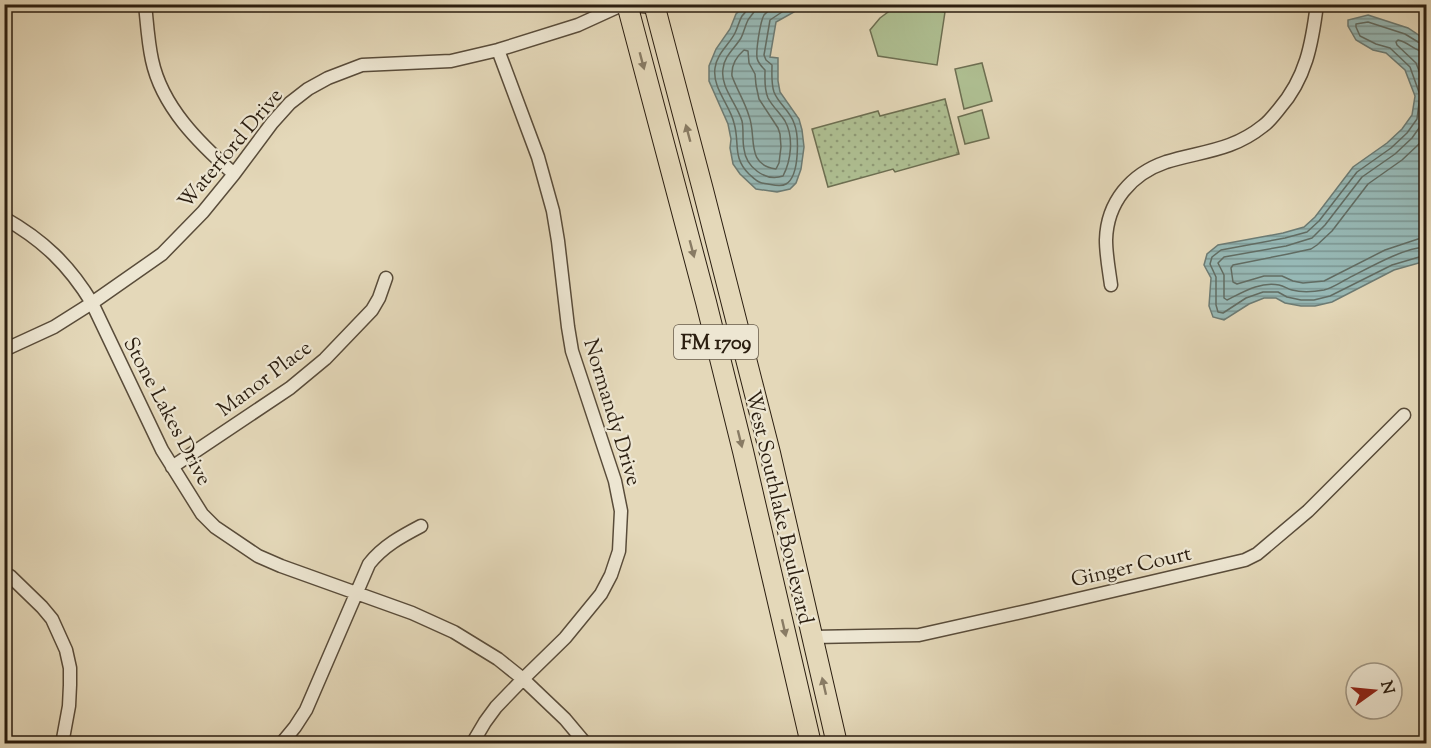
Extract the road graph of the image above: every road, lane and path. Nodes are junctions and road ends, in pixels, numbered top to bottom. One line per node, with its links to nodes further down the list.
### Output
1 (145, 4): 6 (street)
2 (626, 4): 5 (street, Waterford Drive); 23 (main road, West Southlake Boulevard / FM 1709, one-way to 23)
3 (1317, 4): 9 (street)
4 (652, 5): 17 (main road, West Southlake Boulevard / FM 1709, one-way to 4)
5 (498, 50): 6 (street, Waterford Drive); 18 (street, Normandy Drive)
6 (234, 174): 10 (street, Waterford Drive)
7 (4, 218): 10 (street, Stone Lakes Drive)
8 (386, 278): 13 (street, Manor Place)
9 (1111, 285)
10 (92, 303): 11 (street, Waterford Drive); 13 (street, Stone Lakes Drive)
11 (4, 350)
12 (1404, 415): 17 (street, Ginger Court)
13 (172, 467): 16 (street, Stone Lakes Drive)
14 (421, 526): 16 (street)
15 (10, 576): 19 (street)
16 (356, 593): 18 (street, Stone Lakes Drive); 20 (street)
17 (813, 637): 24 (main road, West Southlake Boulevard / FM 1709, one-way to 17)
18 (523, 679): 21 (street, Normandy Drive); 22 (street, Stone Lakes Drive)
19 (62, 744)
20 (281, 744)
21 (472, 744)
22 (586, 744)
23 (811, 744)
24 (837, 744)

